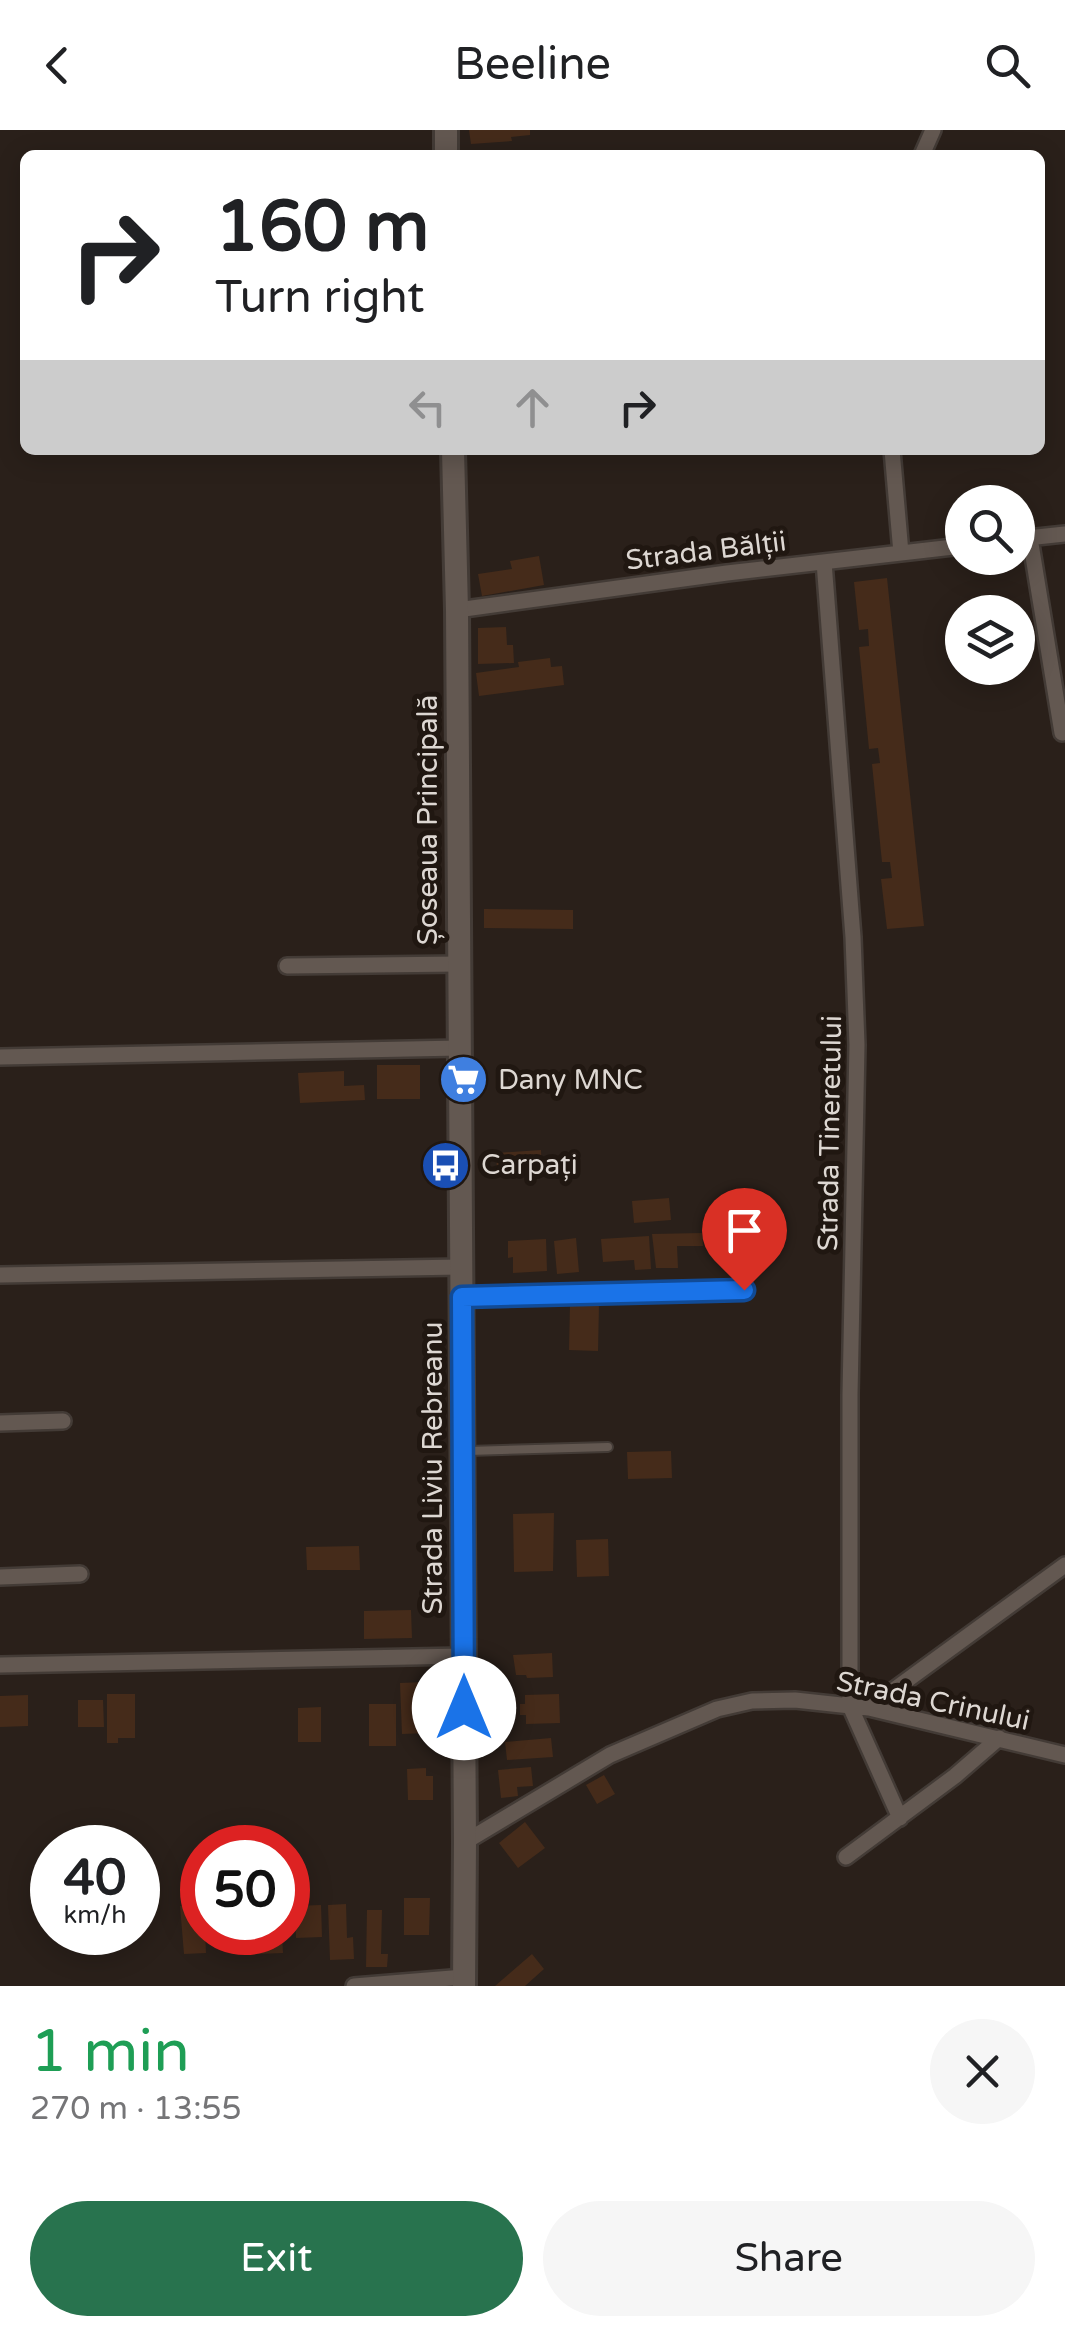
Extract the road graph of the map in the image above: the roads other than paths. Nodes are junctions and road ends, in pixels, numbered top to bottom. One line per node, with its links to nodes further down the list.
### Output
1 (453, 455): 9 (main road, Șoseaua Principală)
2 (892, 455): 6 (street)
3 (1065, 534): 4 (street)
4 (1035, 537)
5 (945, 548): 6 (street, Strada Bălții)
6 (901, 553): 7 (street, Strada Bălții)
7 (824, 562): 9 (street, Strada Bălții); 29 (street, Strada Tineretului)
8 (1031, 575): 10 (street)
9 (456, 610): 11 (main road, Șoseaua Principală)
10 (1062, 734)
11 (459, 964): 12 (street); 13 (main road, Șoseaua Principală)
12 (287, 966)
13 (460, 1048): 14 (street); 15 (main road, Șoseaua Principală)
14 (0, 1056)
15 (461, 1188): 16 (main road, Strada Liviu Rebreanu)
16 (461, 1267): 17 (street); 19 (main road, Strada Liviu Rebreanu)
17 (0, 1275)
18 (744, 1290): 19 (street)
19 (462, 1297): 23 (main road, Strada Liviu Rebreanu)
20 (63, 1421): 21 (street)
21 (0, 1423)
22 (608, 1448): 23 (lane)
23 (463, 1451): 27 (main road, Strada Liviu Rebreanu)
24 (1065, 1565): 30 (street)
25 (80, 1574): 26 (street)
26 (0, 1577)
27 (464, 1656): 28 (street); 34 (main road, Strada Liviu Rebreanu)
28 (0, 1665)
29 (850, 1706): 30 (street, Strada Crinului); 33 (street); 34 (street, Strada Crinului)
30 (870, 1708): 31 (street, Strada Crinului)
31 (999, 1738): 32 (street, Strada Crinului); 33 (street)
32 (1065, 1755)
33 (900, 1818): 35 (street)
34 (466, 1842): 36 (main road, Strada Liviu Rebreanu)
35 (846, 1857)
36 (464, 1981): 37 (street)
37 (354, 1986)

